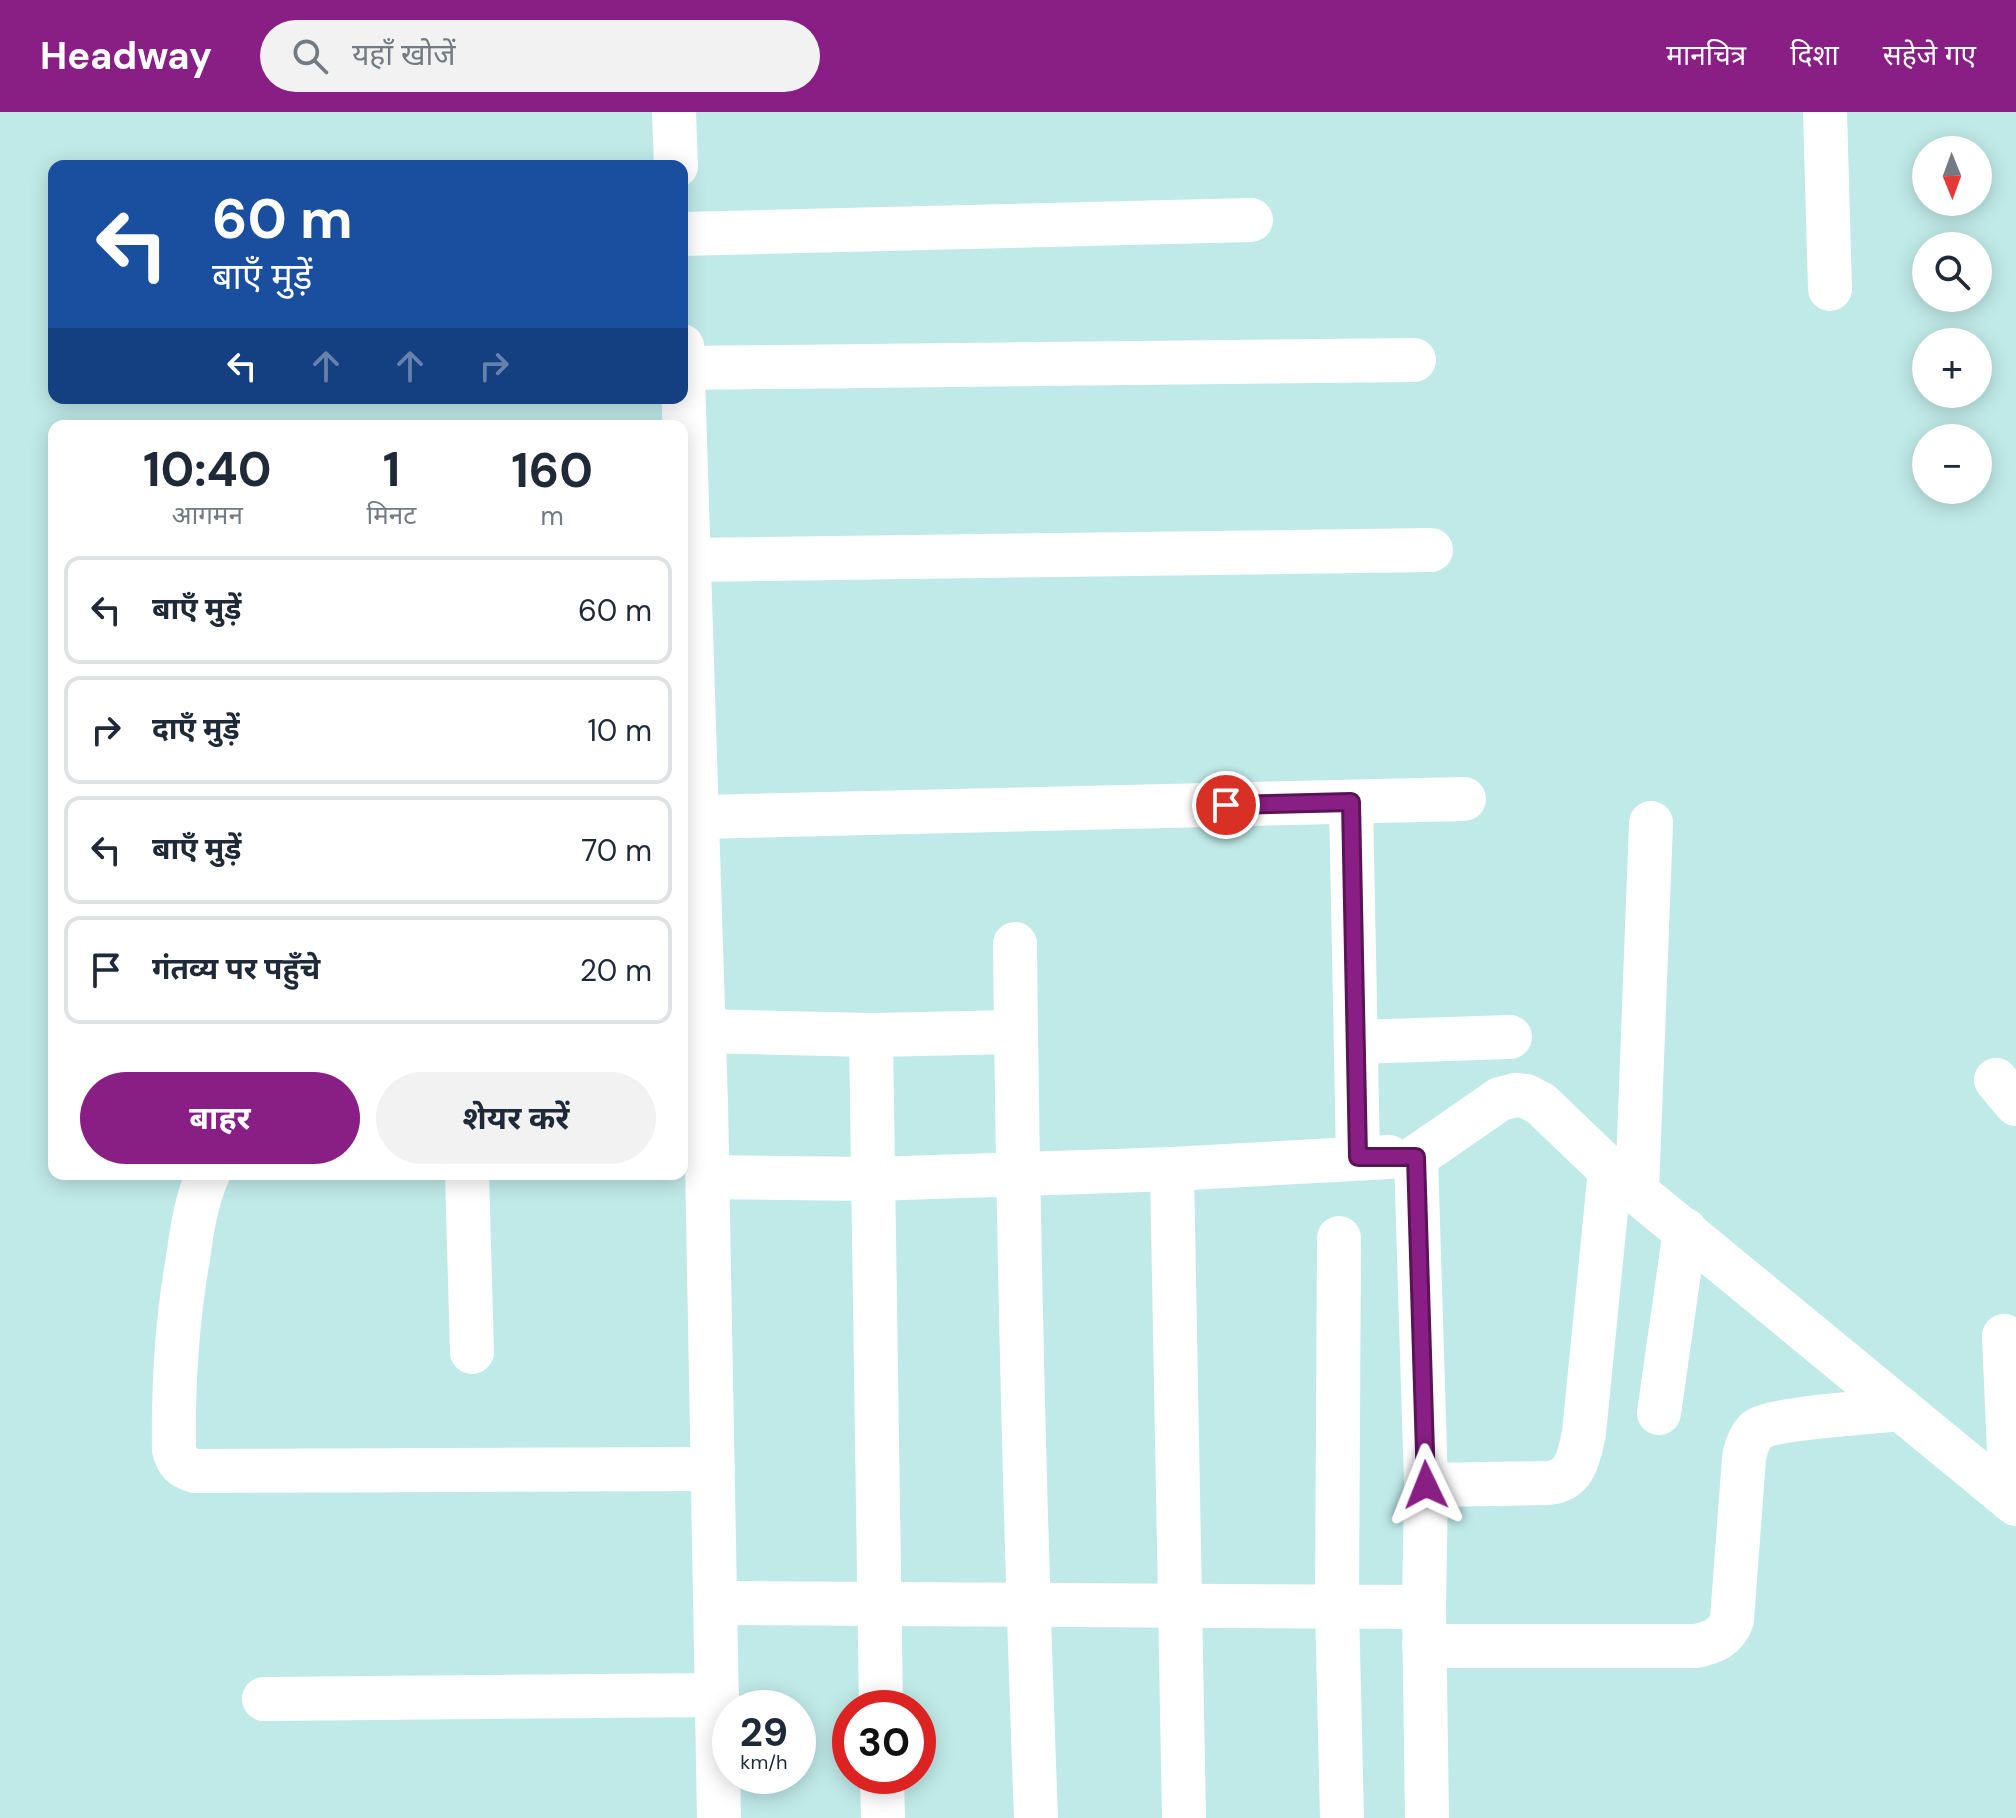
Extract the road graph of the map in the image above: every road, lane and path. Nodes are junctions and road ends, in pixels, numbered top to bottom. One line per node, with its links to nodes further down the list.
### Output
1 (674, 112): 3 (street)
2 (1825, 112): 6 (street)
3 (676, 160)
4 (1251, 220): 5 (street)
5 (688, 234)
6 (1830, 289)
7 (1414, 360): 8 (street)
8 (688, 368)
9 (688, 528): 11 (street)
10 (1431, 550): 11 (street)
11 (689, 560): 14 (street)
12 (1464, 799): 13 (street)
13 (1351, 802): 14 (street); 21 (street)
14 (697, 817): 17 (street)
15 (1651, 823): 31 (street)
16 (1015, 944): 18 (street)
17 (704, 1031): 19 (street); 22 (street)
18 (1016, 1032): 19 (street); 26 (street)
19 (871, 1035): 28 (street)
20 (1510, 1037): 21 (street)
21 (1356, 1042): 23 (street)
22 (694, 1104): 27 (street)
23 (1358, 1157): 24 (street); 25 (street)
24 (1416, 1157): 31 (street); 39 (street)
25 (1172, 1169): 26 (street); 44 (street)
26 (1017, 1174): 28 (street); 43 (street)
27 (708, 1177): 28 (street); 38 (street)
28 (873, 1179): 42 (street)
29 (205, 1180): 38 (street)
30 (467, 1180): 35 (street)
31 (1624, 1181): 32 (street); 39 (street)
32 (1685, 1230): 36 (street); 37 (street)
33 (1339, 1238): 45 (street)
34 (2004, 1336): 40 (street)
35 (472, 1352)
36 (1901, 1409): 40 (street); 46 (street)
37 (1659, 1413)
38 (713, 1469): 41 (street)
39 (1426, 1485): 46 (street)
40 (2014, 1502)
41 (715, 1603): 42 (street); 47 (street)
42 (880, 1603): 43 (street); 48 (street)
43 (1028, 1605): 44 (street); 55 (street)
44 (1180, 1607): 45 (street); 56 (street)
45 (1337, 1607): 46 (street); 57 (street)
46 (1424, 1627): 58 (street)
47 (717, 1690)
48 (881, 1690)
49 (712, 1695): 50 (street)
50 (264, 1699)
51 (719, 1794): 53 (street)
52 (882, 1794): 54 (street)
53 (719, 1818)
54 (883, 1818)
55 (1036, 1818)
56 (1184, 1818)
57 (1342, 1818)
58 (1427, 1818)

